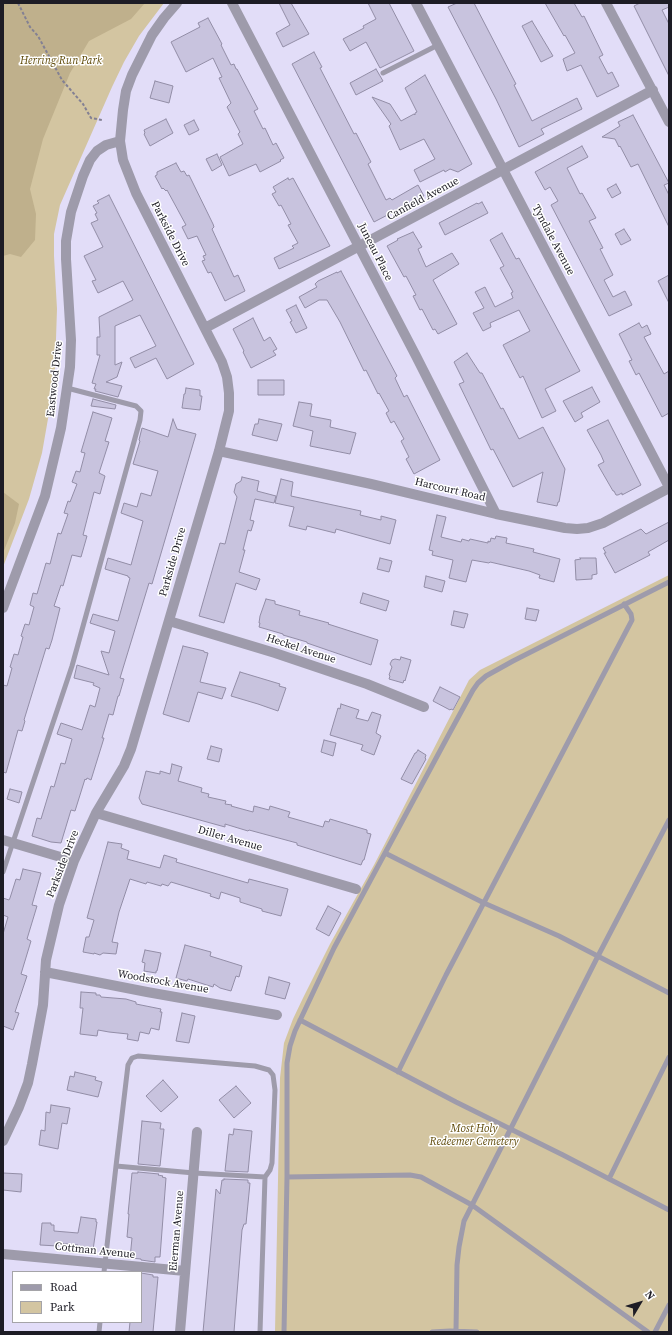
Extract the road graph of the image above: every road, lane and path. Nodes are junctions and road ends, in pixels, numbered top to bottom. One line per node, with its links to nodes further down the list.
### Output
1 (18, 3): 9 (path)
2 (177, 3): 11 (street, Parkside Drive)
3 (232, 3): 13 (street, Juneau Place)
4 (416, 3): 6 (street, Tyndale Avenue)
5 (606, 3): 8 (street)
6 (438, 45): 7 (lane); 12 (street, Tyndale Avenue)
7 (383, 73)
8 (653, 90): 10 (street); 12 (street, Canfield Avenue)
9 (102, 120)
10 (669, 122)
11 (120, 141): 14 (street, Parkside Drive); 15 (street, Eastwood Drive)
12 (503, 169): 13 (street, Canfield Avenue); 17 (street, Tyndale Avenue)
13 (359, 246): 14 (street, Canfield Avenue); 18 (street, Juneau Place)
14 (204, 328): 16 (street, Parkside Drive)
15 (67, 388): 21 (street, Eastwood Drive); 26 (lane)
16 (218, 451): 18 (street, Harcourt Road); 22 (street, Parkside Drive)
17 (669, 488): 18 (street, Harcourt Road)
18 (496, 514)
19 (669, 582): 20 (lane)
20 (624, 604): 27 (lane); 31 (lane)
21 (3, 608)
22 (169, 621): 23 (street, Heckel Avenue); 24 (street, Parkside Drive)
23 (424, 707)
24 (96, 813): 28 (street, Parkside Drive); 30 (street, Diller Avenue)
25 (669, 820): 32 (lane)
26 (8, 841): 28 (street); 29 (lane)
27 (385, 853): 31 (lane); 36 (lane)
28 (74, 861): 33 (street, Parkside Drive)
29 (3, 872)
30 (356, 889)
31 (484, 903): 32 (lane); 38 (lane)
32 (598, 956): 34 (lane); 39 (lane)
33 (45, 972): 35 (street, Woodstock Avenue); 41 (street, Parkside Drive)
34 (669, 993)
35 (277, 1015)
36 (300, 1020): 38 (lane); 45 (lane)
37 (669, 1057): 46 (lane)
38 (398, 1072): 39 (lane)
39 (511, 1130): 46 (lane); 47 (lane)
40 (197, 1132): 43 (street, Eierman Avenue)
41 (3, 1140)
42 (116, 1166): 43 (lane); 44 (lane); 50 (lane)
43 (194, 1173): 44 (lane); 51 (street, Eierman Avenue)
44 (266, 1177): 55 (lane)
45 (287, 1178): 47 (lane); 56 (lane)
46 (609, 1179): 48 (lane)
47 (472, 1205): 53 (lane); 59 (lane)
48 (669, 1210)
49 (3, 1254): 50 (street, Cottman Avenue)
50 (105, 1268): 51 (street, Cottman Avenue)
51 (186, 1271): 54 (street, Eierman Avenue)
52 (669, 1305): 60 (lane)
53 (456, 1331): 57 (lane); 58 (lane)
54 (180, 1332)
55 (260, 1332)
56 (284, 1332)
57 (432, 1332)
58 (477, 1332)
59 (648, 1332)
60 (655, 1332)

